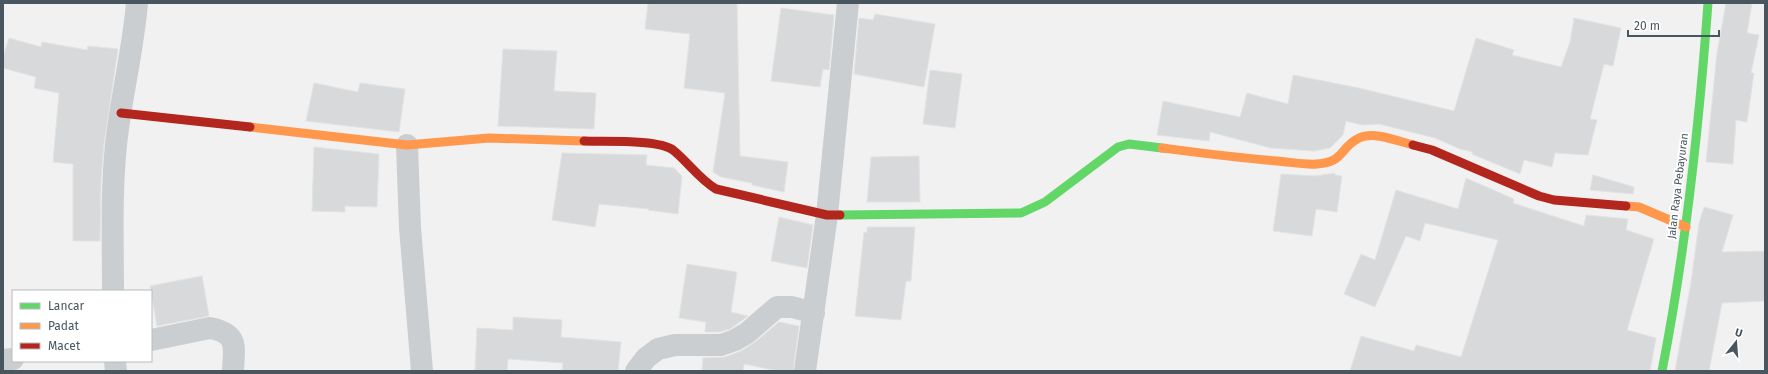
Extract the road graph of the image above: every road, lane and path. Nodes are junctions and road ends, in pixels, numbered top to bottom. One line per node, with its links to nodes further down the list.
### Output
1 (137, 3): 4 (street)
2 (848, 3): 6 (street)
3 (1708, 3): 7 (street, Jalan Raya Pebayuran)
4 (120, 113): 5 (street); 8 (street)
5 (407, 145): 6 (street); 12 (street)
6 (827, 215): 7 (street); 9 (street)
7 (1686, 227): 15 (street, Jalan Raya Pebayuran)
8 (113, 290)
9 (814, 313): 13 (street); 14 (street)
10 (152, 340): 11 (street)
11 (233, 371)
12 (422, 371)
13 (636, 371)
14 (805, 371)
15 (1662, 371)

